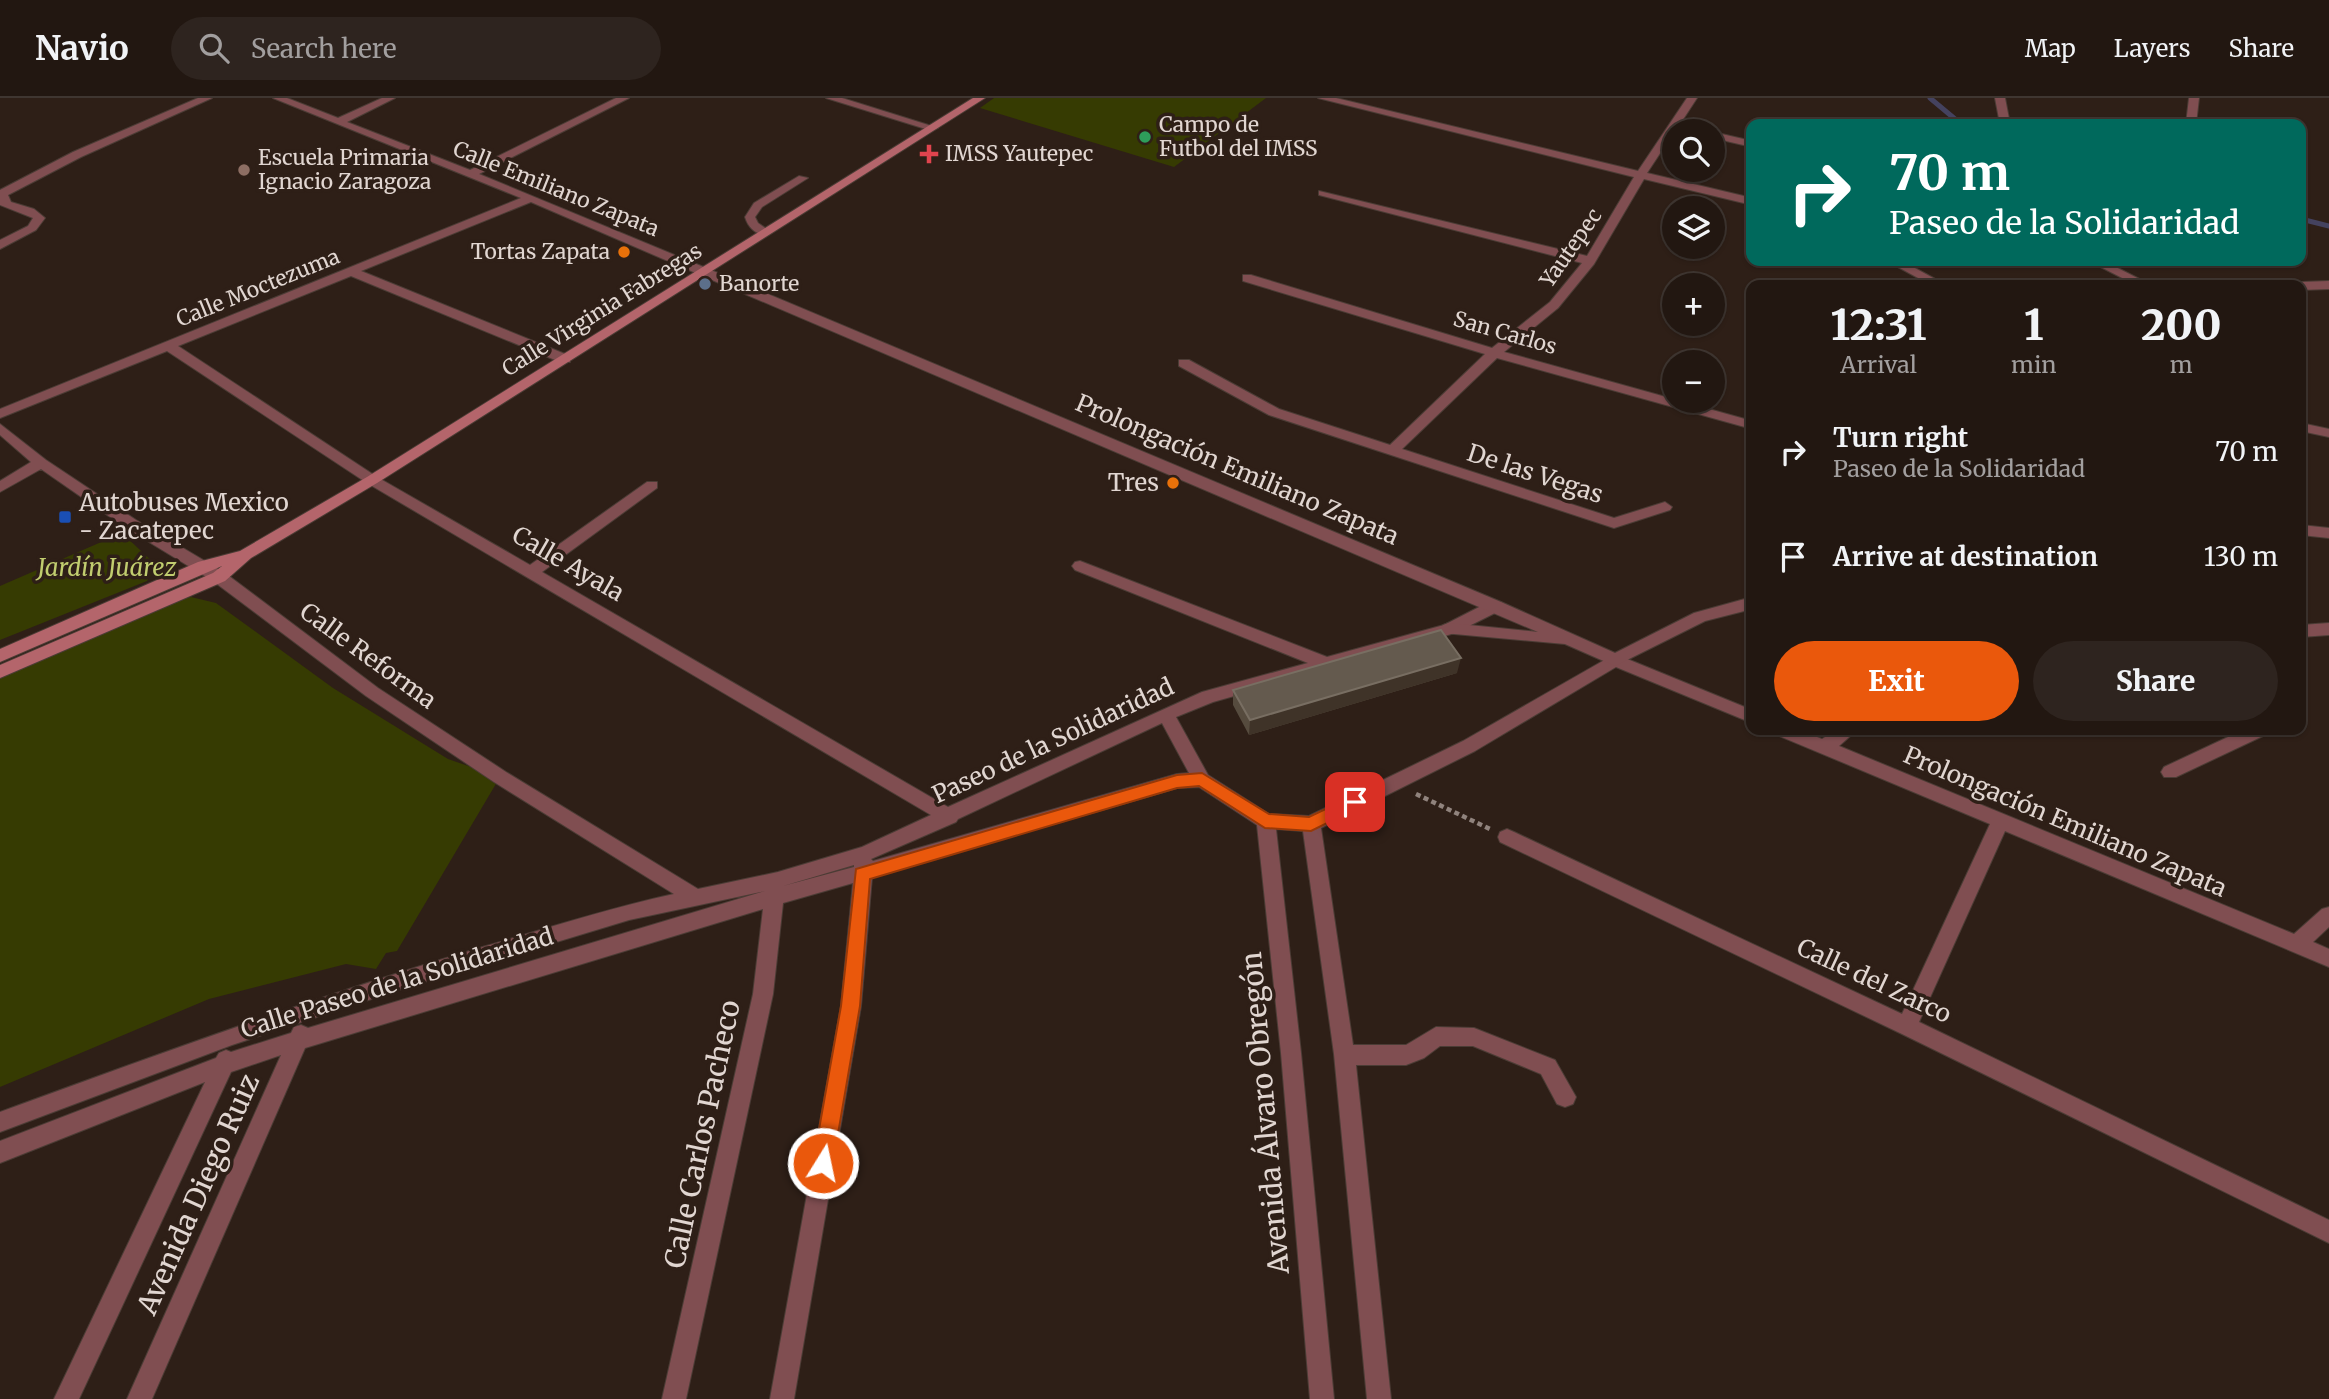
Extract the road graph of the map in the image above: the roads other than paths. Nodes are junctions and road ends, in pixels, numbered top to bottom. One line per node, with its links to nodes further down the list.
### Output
1 (206, 98): 26 (street)
2 (278, 98): 14 (street, Calle Emiliano Zapata)
3 (390, 98): 14 (street)
4 (624, 98): 19 (street)
5 (831, 98): 15 (street)
6 (980, 98): 15 (main road, Calle Virginia Fabregas)
7 (1324, 98): 20 (street)
8 (1692, 98): 11 (street, Yautepec)
9 (2000, 98): 12 (street)
10 (2194, 98): 13 (street)
11 (1676, 119)
12 (2004, 119)
13 (2192, 119)
14 (340, 121): 19 (street, Calle Emiliano Zapata)
15 (933, 128): 25 (main road, Calle Virginia Fabregas)
16 (1725, 138): 18 (street)
17 (1662, 141): 20 (street, Yautepec)
18 (1746, 143)
19 (470, 174): 23 (street, Calle Emiliano Zapata)
20 (1641, 174): 24 (street); 27 (street, Yautepec)
21 (803, 178): 25 (lane)
22 (1323, 193): 27 (street)
23 (531, 198): 30 (street, Calle Moctezuma); 31 (street, Calle Emiliano Zapata)
24 (1746, 200)
25 (764, 232): 31 (main road, Calle Virginia Fabregas)
26 (0, 245)
27 (1590, 261): 38 (street, Yautepec)
28 (1903, 266): 33 (street)
29 (2105, 266): 34 (street)
30 (350, 271): 37 (street, Calle Moctezuma); 39 (street)
31 (702, 271): 39 (main road, Calle Virginia Fabregas); 60 (street, Prolongación Emiliano Zapata)
32 (1247, 278): 38 (street, San Carlos)
33 (1930, 280)
34 (2135, 280)
35 (2329, 285): 36 (street)
36 (2306, 286)
37 (167, 345): 41 (street, Calle Moctezuma); 48 (street, Calle Ayala)
38 (1494, 353): 42 (street, San Carlos); 46 (street, Yautepec)
39 (565, 359): 48 (main road, Calle Virginia Fabregas)
40 (1184, 363): 46 (street, De las Vegas)
41 (0, 414)
42 (1746, 423)
43 (2306, 427): 45 (street)
44 (0, 428): 47 (street, Calle Reforma)
45 (2329, 433)
46 (1391, 452): 51 (street, De las Vegas)
47 (41, 463): 50 (street); 55 (street, Calle Reforma)
48 (372, 480): 54 (main road, Calle Virginia Fabregas); 57 (street, Calle Ayala)
49 (652, 485): 57 (street)
50 (0, 487)
51 (1665, 507)
52 (2306, 531): 53 (street)
53 (2329, 533)
54 (246, 554): 55 (main road, Calle Virginia Fabregas); 58 (main road, Calle Virginia Fabregas)
55 (202, 566): 58 (street, Calle Reforma); 65 (main road, Calle Virginia Fabregas)
56 (1080, 566): 67 (street)
57 (532, 571): 77 (street, Calle Ayala)
58 (219, 577): 68 (main road, Calle Virginia Fabregas); 85 (street, Calle Reforma)
59 (1746, 605): 66 (street)
60 (1495, 606): 61 (street, Paseo de la Solidaridad); 64 (street, Prolongación Emiliano Zapata)
61 (1449, 629): 64 (street); 67 (street, Paseo de la Solidaridad)
62 (2329, 629): 63 (street)
63 (2306, 631)
64 (1574, 641): 66 (street, Prolongación Emiliano Zapata)
65 (0, 656)
66 (1615, 660): 70 (street, Prolongación Emiliano Zapata); 80 (street)
67 (1325, 663): 69 (street, Paseo de la Solidaridad)
68 (0, 672)
69 (1166, 714): 76 (street); 77 (street, Paseo de la Solidaridad)
70 (1746, 715)
71 (1795, 735): 74 (street, Prolongación Emiliano Zapata)
72 (1841, 735): 74 (street)
73 (2248, 735): 75 (street)
74 (1824, 747): 79 (street, Prolongación Emiliano Zapata)
75 (2170, 772)
76 (1202, 780): 78 (street); 82 (street, Paseo de la Solidaridad)
77 (950, 817): 82 (street, Paseo de la Solidaridad)
78 (1265, 821): 80 (street); 105 (street, Avenida Álvaro Obregón)
79 (2000, 822): 89 (street, Prolongación Emiliano Zapata); 92 (street)
80 (1311, 824): 95 (street)
81 (1507, 836): 92 (street, Calle del Zarco)
82 (864, 863): 83 (street, Paseo de la Solidaridad); 84 (street, Paseo de la Solidaridad); 104 (street)
83 (816, 885): 84 (street, Calle Paseo de la Solidaridad)
84 (775, 889): 85 (street, Paseo de la Solidaridad); 88 (street, Calle Paseo de la Solidaridad); 103 (street, Calle Carlos Pacheco)
85 (695, 895): 86 (street, Paseo de la Solidaridad); 88 (street, Calle Reforma)
86 (629, 912): 91 (street, Calle Paseo de la Solidaridad)
87 (2329, 915): 89 (street)
88 (711, 916): 94 (street, Calle Paseo de la Solidaridad)
89 (2296, 945): 90 (street, Prolongación Emiliano Zapata)
90 (2329, 958)
91 (308, 1012): 93 (street, Calle Paseo de la Solidaridad); 94 (street, Avenida Diego Ruiz)
92 (1907, 1026): 100 (street, Calle del Zarco)
93 (232, 1036): 96 (street, Avenida Diego Ruiz); 98 (street, Calle Paseo de la Solidaridad)
94 (299, 1040): 96 (street, Calle Paseo de la Solidaridad); 102 (street, Avenida Diego Ruiz)
95 (1344, 1054): 97 (street); 106 (street)
96 (225, 1064): 99 (street, Calle Paseo de la Solidaridad); 101 (street, Avenida Diego Ruiz)
97 (1565, 1097)
98 (0, 1122)
99 (0, 1152)
100 (2329, 1231)
101 (66, 1399)
102 (139, 1399)
103 (674, 1399)
104 (782, 1399)
105 (1322, 1399)
106 (1379, 1399)

